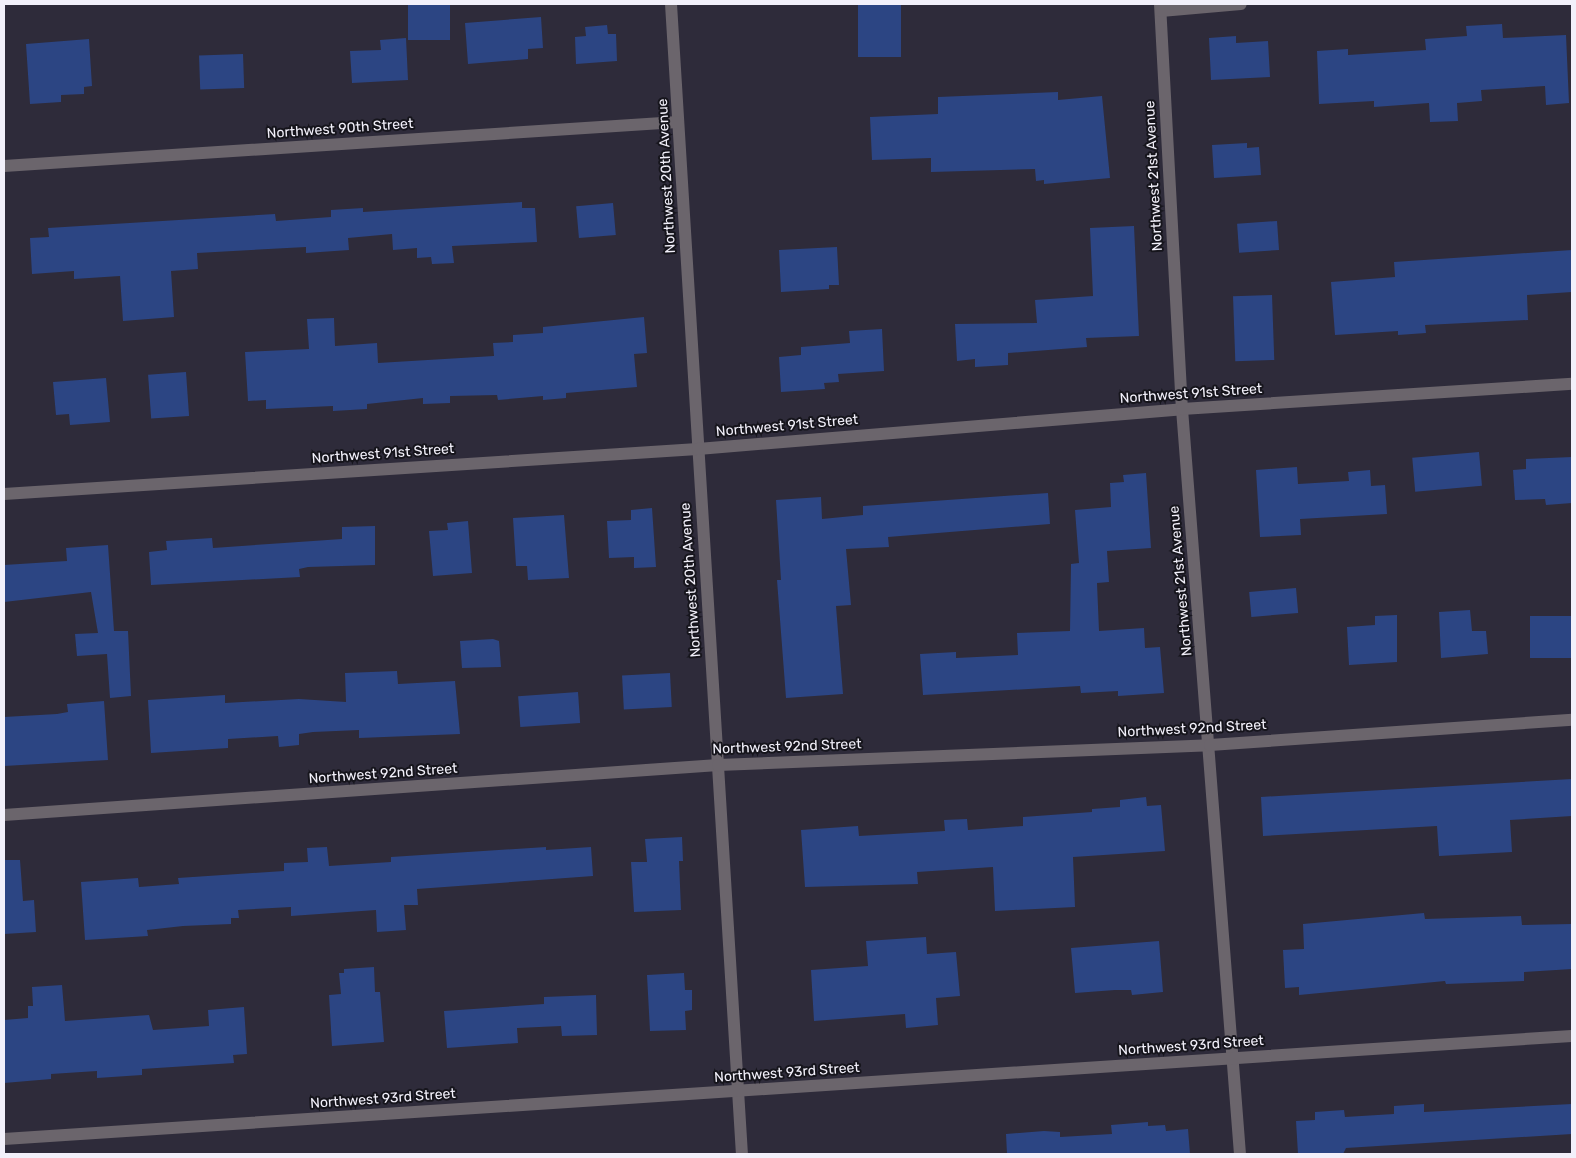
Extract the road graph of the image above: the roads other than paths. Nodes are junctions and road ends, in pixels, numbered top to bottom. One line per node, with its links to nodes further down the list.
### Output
1 (671, 4): 4 (street, Northwest 20th Avenue)
2 (1241, 4): 3 (street)
3 (1160, 7): 7 (street, Northwest 21st Avenue)
4 (678, 122): 5 (street, Northwest 90th Street); 8 (street, Northwest 20th Avenue)
5 (4, 166)
6 (1572, 384): 7 (street, Northwest 91st Street)
7 (1182, 409): 8 (street, Northwest 91st Street); 11 (street, Northwest 21st Avenue)
8 (698, 449): 9 (street, Northwest 91st Street); 12 (street, Northwest 20th Avenue)
9 (4, 494)
10 (1572, 720): 11 (street, Northwest 92nd Street)
11 (1210, 745): 12 (street, Northwest 92nd Street); 15 (street, Northwest 21st Avenue)
12 (718, 765): 13 (street, Northwest 92nd Street); 16 (street, Northwest 20th Avenue)
13 (4, 815)
14 (1572, 1036): 15 (street, Northwest 93rd Street)
15 (1233, 1058): 16 (street, Northwest 93rd Street); 19 (street, Northwest 21st Avenue)
16 (738, 1091): 17 (street, Northwest 93rd Street); 18 (street, Northwest 20th Avenue)
17 (4, 1139)
18 (742, 1154)
19 (1240, 1154)

